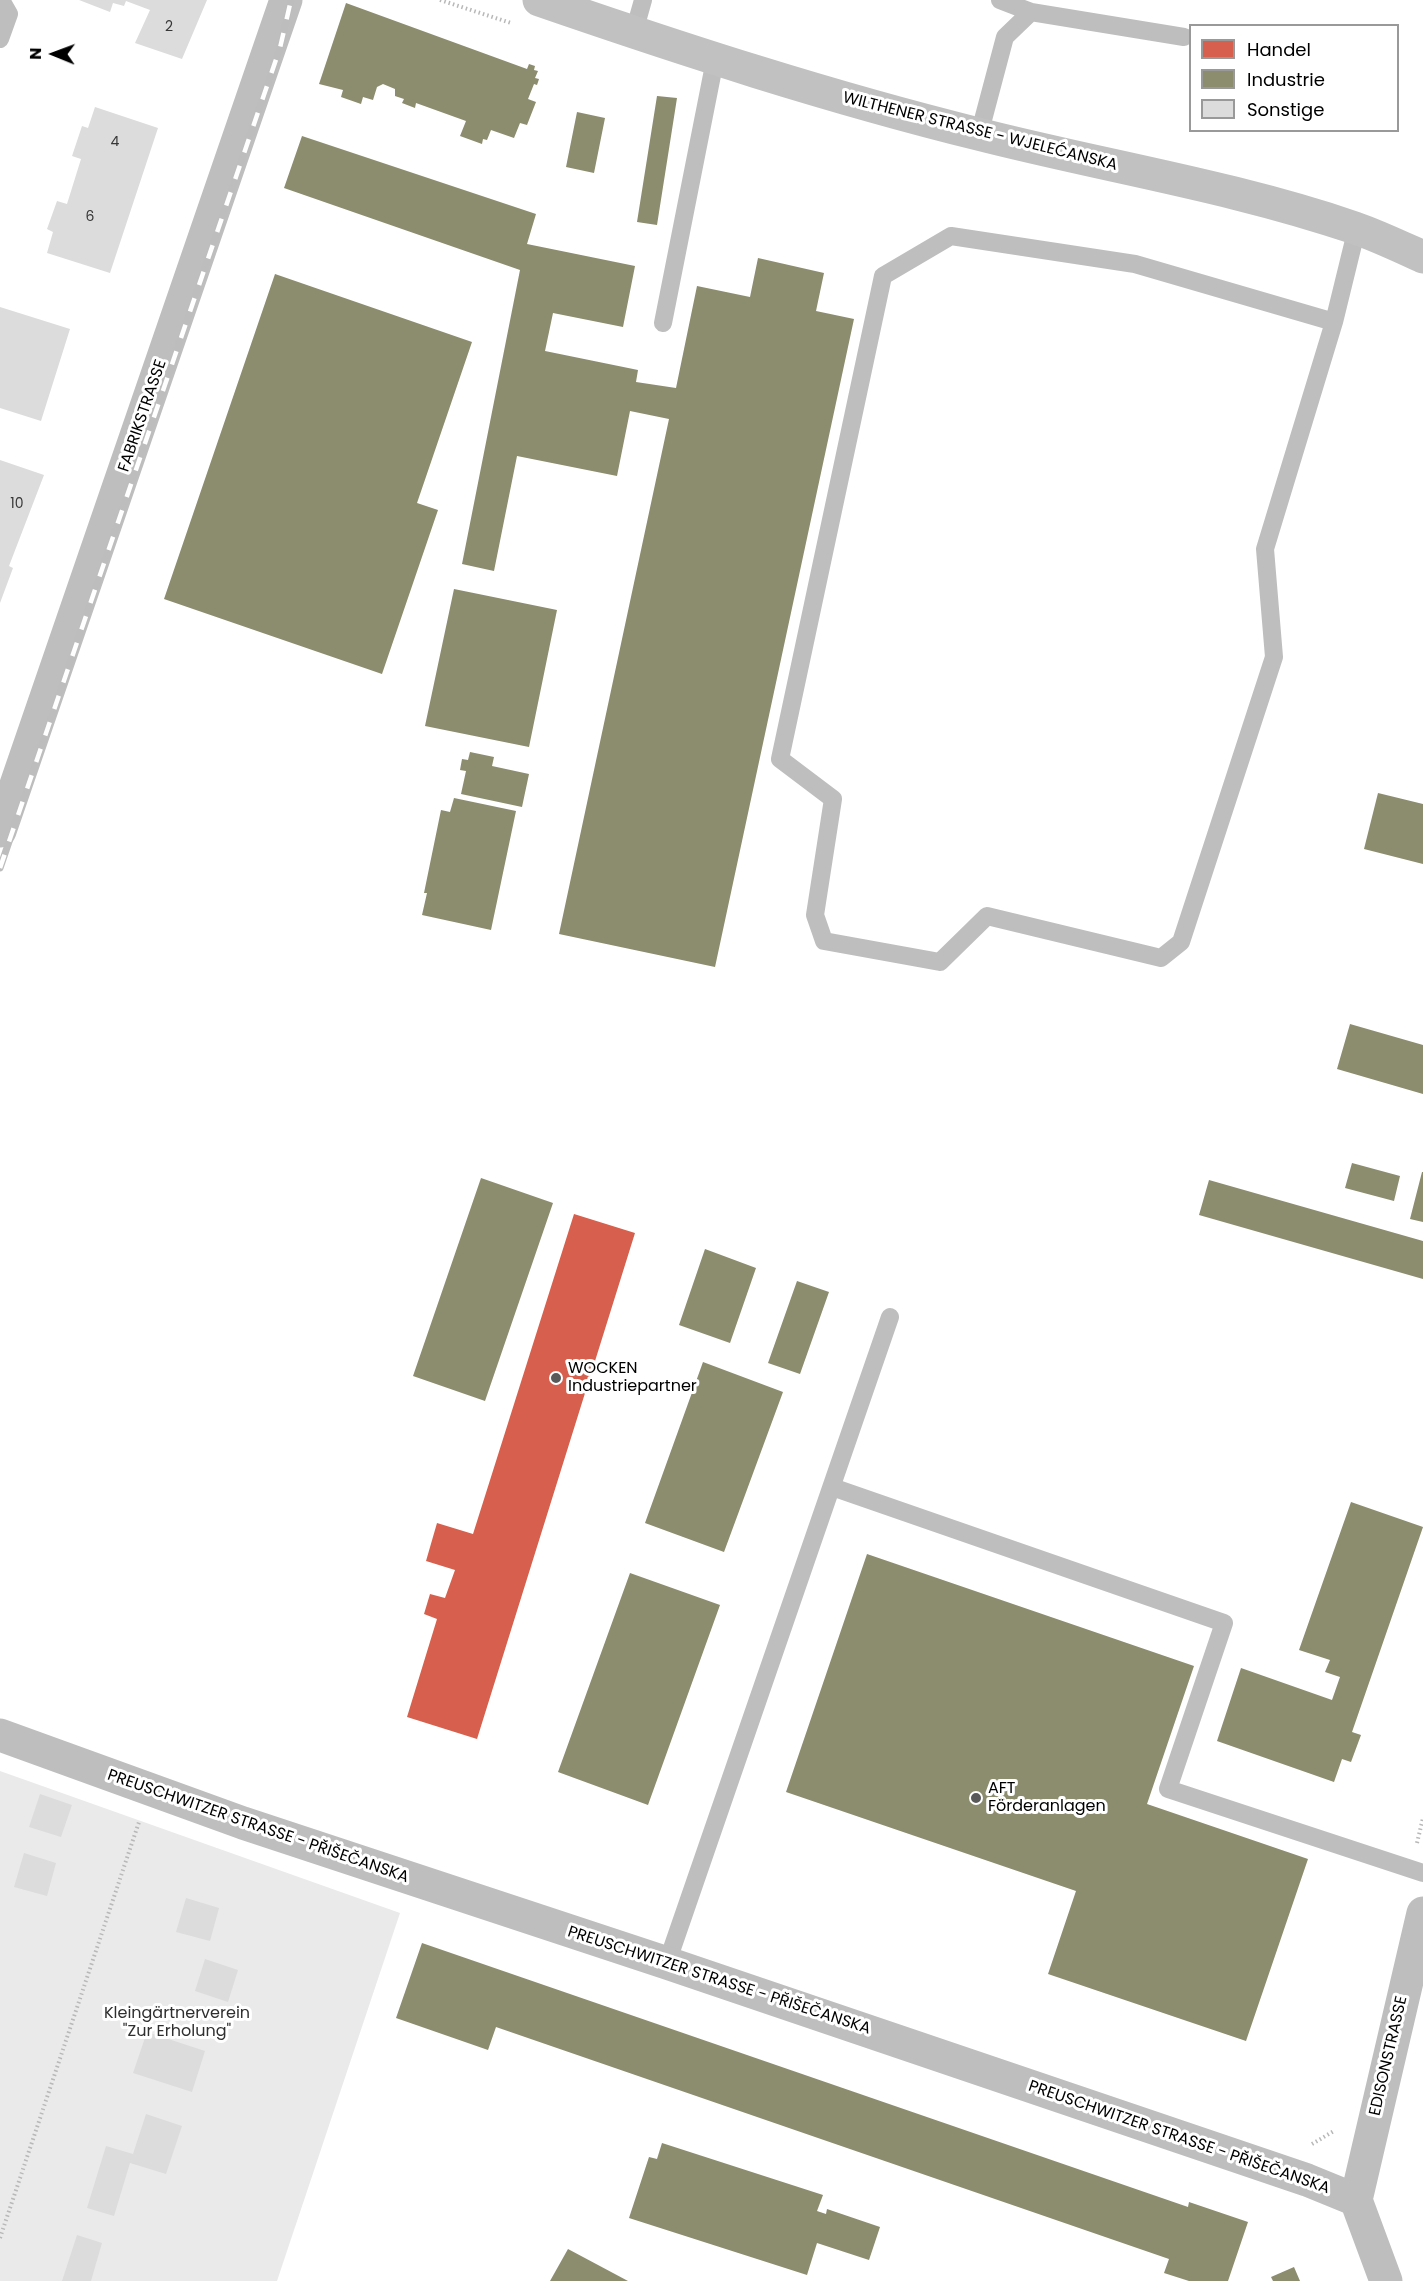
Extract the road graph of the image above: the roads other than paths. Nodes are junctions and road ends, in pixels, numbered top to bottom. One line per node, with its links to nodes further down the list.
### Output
1 (1, 0): 9 (lane)
2 (286, 0): 16 (street, FABRIKSTRASSE)
3 (539, 0): 7 (main road, WILTHENER STRASSE - WJELEĆANSKA)
4 (643, 0): 7 (lane)
5 (1000, 0): 6 (lane)
6 (1031, 12): 8 (lane); 11 (lane)
7 (634, 32): 10 (main road, WILTHENER STRASSE - WJELEĆANSKA)
8 (1184, 37)
9 (0, 39)
10 (715, 60): 11 (main road, WILTHENER STRASSE - WJELEĆANSKA); 15 (lane)
11 (979, 135): 12 (main road, WILTHENER STRASSE - WJELEĆANSKA)
12 (1357, 228): 13 (main road, WILTHENER STRASSE - WJELEĆANSKA); 14 (lane)
13 (1423, 257)
14 (1334, 322): 14 (lane)
15 (663, 323)
16 (0, 831)
17 (890, 1317): 18 (lane)
18 (832, 1487): 20 (lane); 22 (lane)
19 (0, 1735): 22 (street, PREUSCHWITZER STRASSE - PŘIŠEČANSKA)
20 (1423, 1873)
21 (1423, 1913): 23 (street, EDISONSTRASSE)
22 (667, 1963): 24 (street, PREUSCHWITZER STRASSE - PŘIŠEČANSKA)
23 (1417, 1968): 24 (street, EDISONSTRASSE)
24 (1356, 2200): 25 (street)
25 (1386, 2281)

